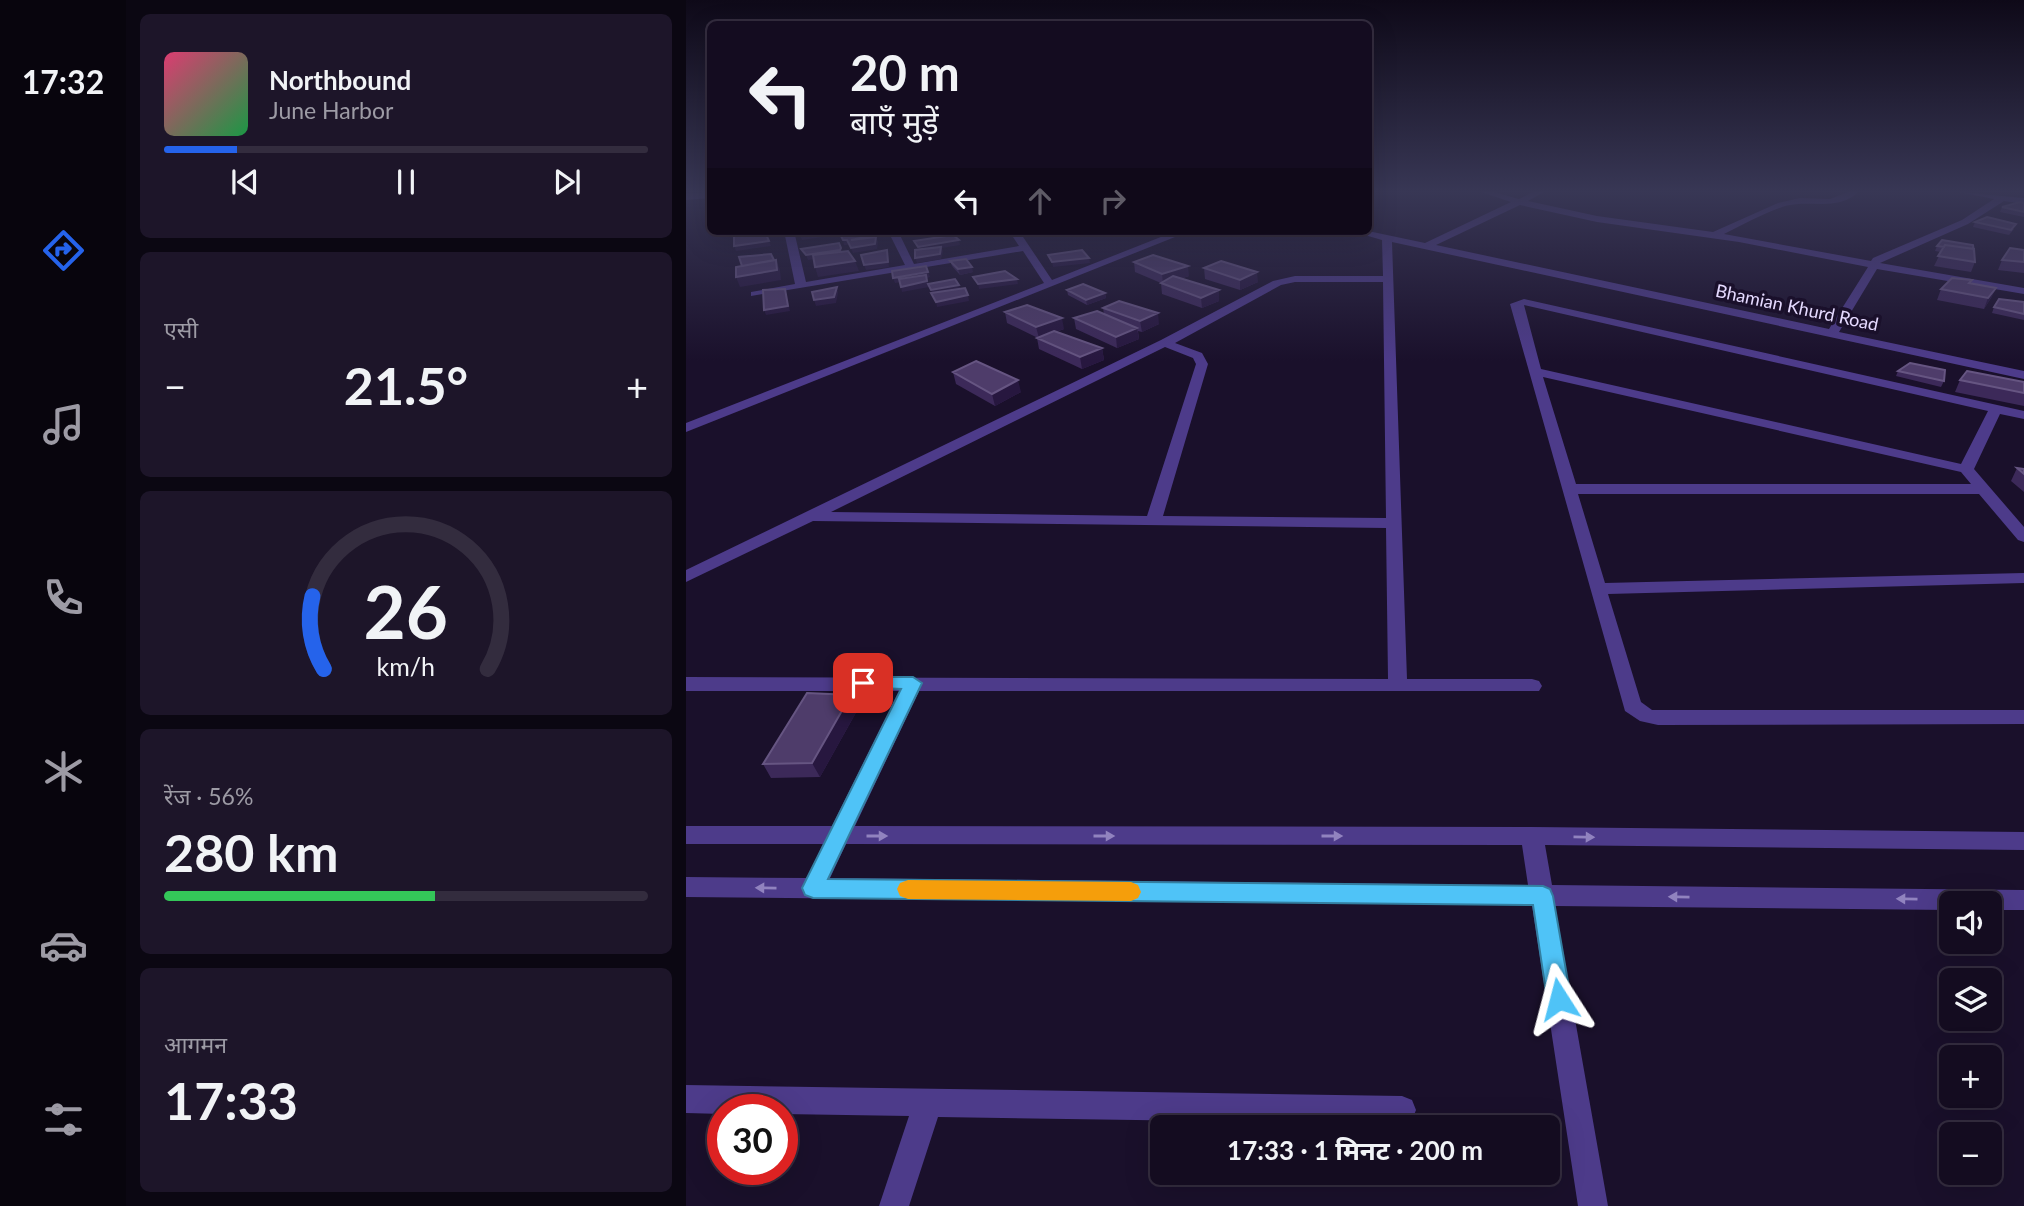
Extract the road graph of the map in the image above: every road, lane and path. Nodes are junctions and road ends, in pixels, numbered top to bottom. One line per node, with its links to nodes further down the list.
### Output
1 (793, 248): 14 (street)
2 (901, 248): 11 (street)
3 (1023, 248): 11 (street)
4 (1025, 248): 13 (street)
5 (1141, 248): 13 (street)
6 (1387, 248): 12 (street)
7 (1437, 248): 17 (street, Bhamian Khurd Road)
8 (1784, 248): 10 (street)
9 (1904, 248): 10 (street)
10 (1871, 265): 15 (street); 17 (street)
11 (911, 268): 14 (street)
12 (1388, 279): 18 (street); 29 (street)
13 (1049, 285): 23 (street)
14 (801, 286): 16 (street)
15 (2024, 291)
16 (755, 295)
17 (1832, 334): 20 (street, Bhamian Khurd Road)
18 (1165, 344): 27 (street); 28 (street)
19 (1535, 372): 21 (street); 24 (street); 25 (street)
20 (2024, 376)
21 (1996, 409): 22 (street); 24 (street)
22 (2024, 415)
23 (686, 428)
24 (1966, 469): 26 (street)
25 (1570, 489): 26 (street); 33 (street)
26 (1981, 489): 30 (street)
27 (811, 517): 28 (street); 31 (street)
28 (1154, 520): 29 (street)
29 (1395, 523): 36 (street)
30 (2024, 537)
31 (686, 577)
32 (2024, 579): 33 (street)
33 (1598, 589): 38 (street)
34 (913, 683): 35 (street); 36 (street); 40 (street)
35 (686, 684)
36 (1398, 685): 37 (street)
37 (1532, 686)
38 (2024, 717)
39 (686, 835): 40 (street)
40 (840, 836): 41 (street, one-way to 41); 44 (street)
41 (1532, 836): 42 (street, one-way to 42); 45 (street)
42 (2024, 841)
43 (686, 887): 44 (street, one-way to 43)
44 (813, 888): 45 (street)
45 (1543, 896): 46 (street, one-way to 45); 51 (street)
46 (2024, 901)
47 (686, 1098): 48 (street)
48 (928, 1103): 49 (street); 50 (street)
49 (1402, 1110)
50 (894, 1206)
51 (1593, 1206)

